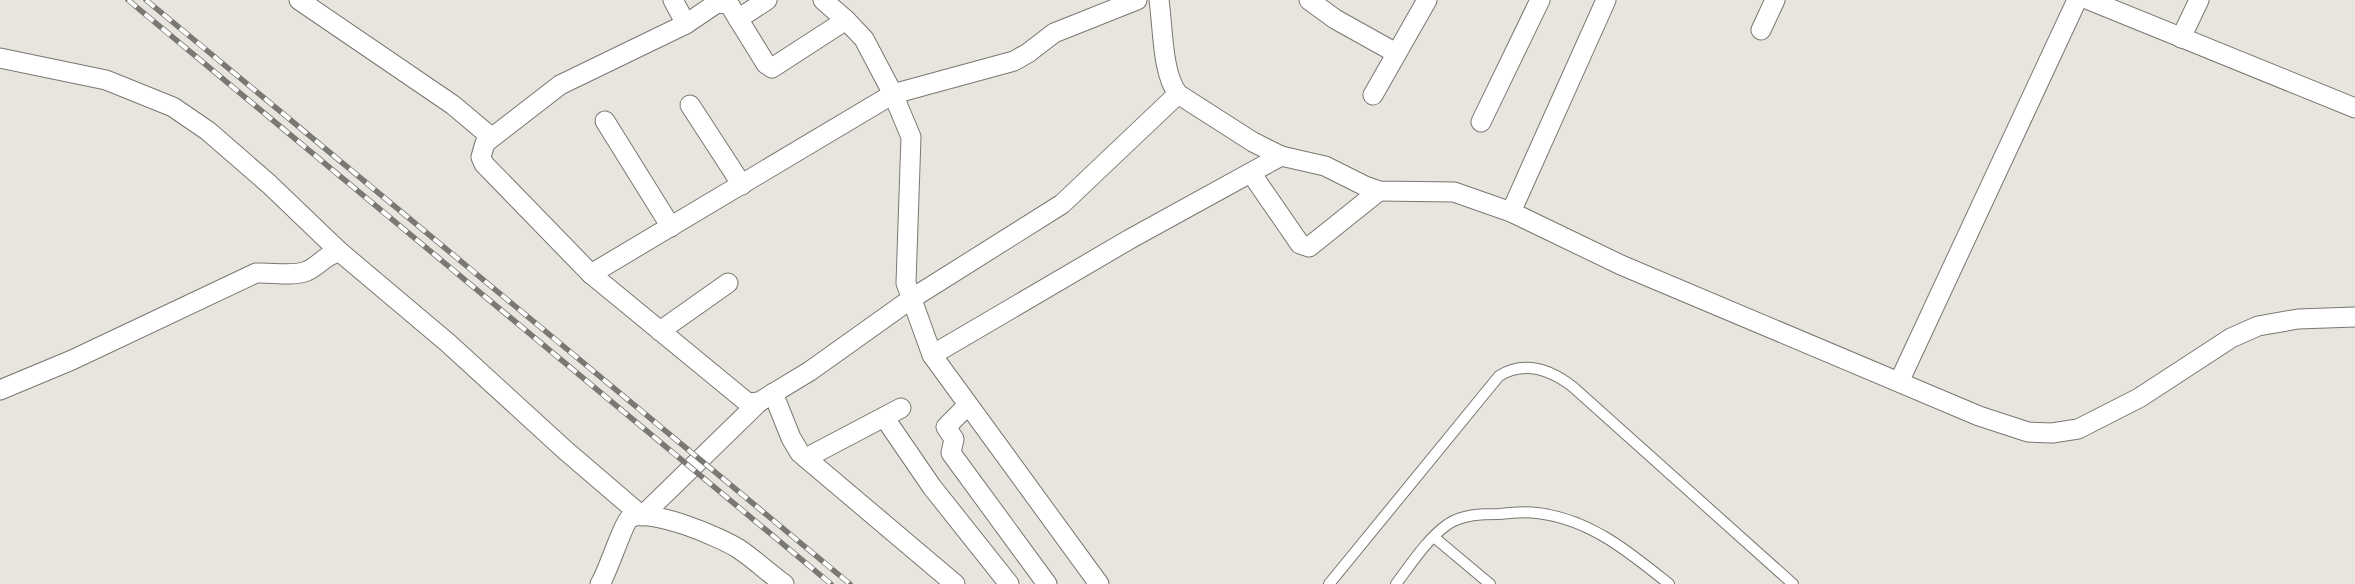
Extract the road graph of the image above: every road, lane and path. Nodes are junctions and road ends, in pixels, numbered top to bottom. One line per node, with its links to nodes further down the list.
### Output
1 (298, 0): 29 (street)
2 (673, 0): 17 (street)
3 (767, 0): 15 (street)
4 (823, 0): 16 (street)
5 (1136, 0): 22 (street)
6 (1159, 0): 23 (street)
7 (1309, 0): 20 (street)
8 (1427, 0): 20 (street)
9 (1540, 0): 28 (street)
10 (1606, 0): 34 (street)
11 (1775, 0): 18 (street)
12 (2077, 0): 43 (street)
13 (2089, 0): 19 (street)
14 (2199, 0): 19 (street)
15 (738, 20): 16 (street); 17 (street)
16 (846, 20): 22 (street)
17 (686, 24): 29 (street)
18 (1761, 30)
19 (2181, 38): 26 (street)
20 (1396, 53): 24 (street)
21 (0, 58): 36 (street)
22 (893, 94): 32 (street); 39 (street)
23 (1178, 94): 30 (street); 39 (street)
24 (1373, 95)
25 (690, 105): 32 (street)
26 (2355, 108)
27 (605, 121): 35 (street)
28 (1481, 122)
29 (490, 137): 37 (street)
30 (1281, 156): 31 (street); 33 (street)
31 (1251, 173): 33 (street); 42 (street)
32 (742, 185): 35 (street)
33 (1379, 191): 34 (street)
34 (1511, 212): 43 (street)
35 (671, 227): 37 (street)
36 (340, 252): 44 (street); 50 (street)
37 (591, 274): 41 (street)
38 (728, 283): 41 (street)
39 (911, 298): 42 (street); 45 (street)
40 (2355, 317): 43 (street)
41 (660, 332): 45 (street)
42 (932, 356): 46 (street)
43 (1899, 382)
44 (0, 390)
45 (766, 398): 49 (street); 50 (street)
46 (968, 405): 56 (street); 57 (street)
47 (901, 408): 48 (street)
48 (884, 417): 49 (street); 55 (street)
49 (806, 458): 54 (street)
50 (642, 516): 52 (street); 53 (street)
51 (1435, 538): 59 (lane); 60 (lane); 61 (lane)
52 (600, 584)
53 (784, 584)
54 (955, 584)
55 (1009, 584)
56 (1047, 584)
57 (1099, 584)
58 (1329, 584): 62 (lane)
59 (1396, 584)
60 (1490, 584)
61 (1668, 584)
62 (1793, 584)

